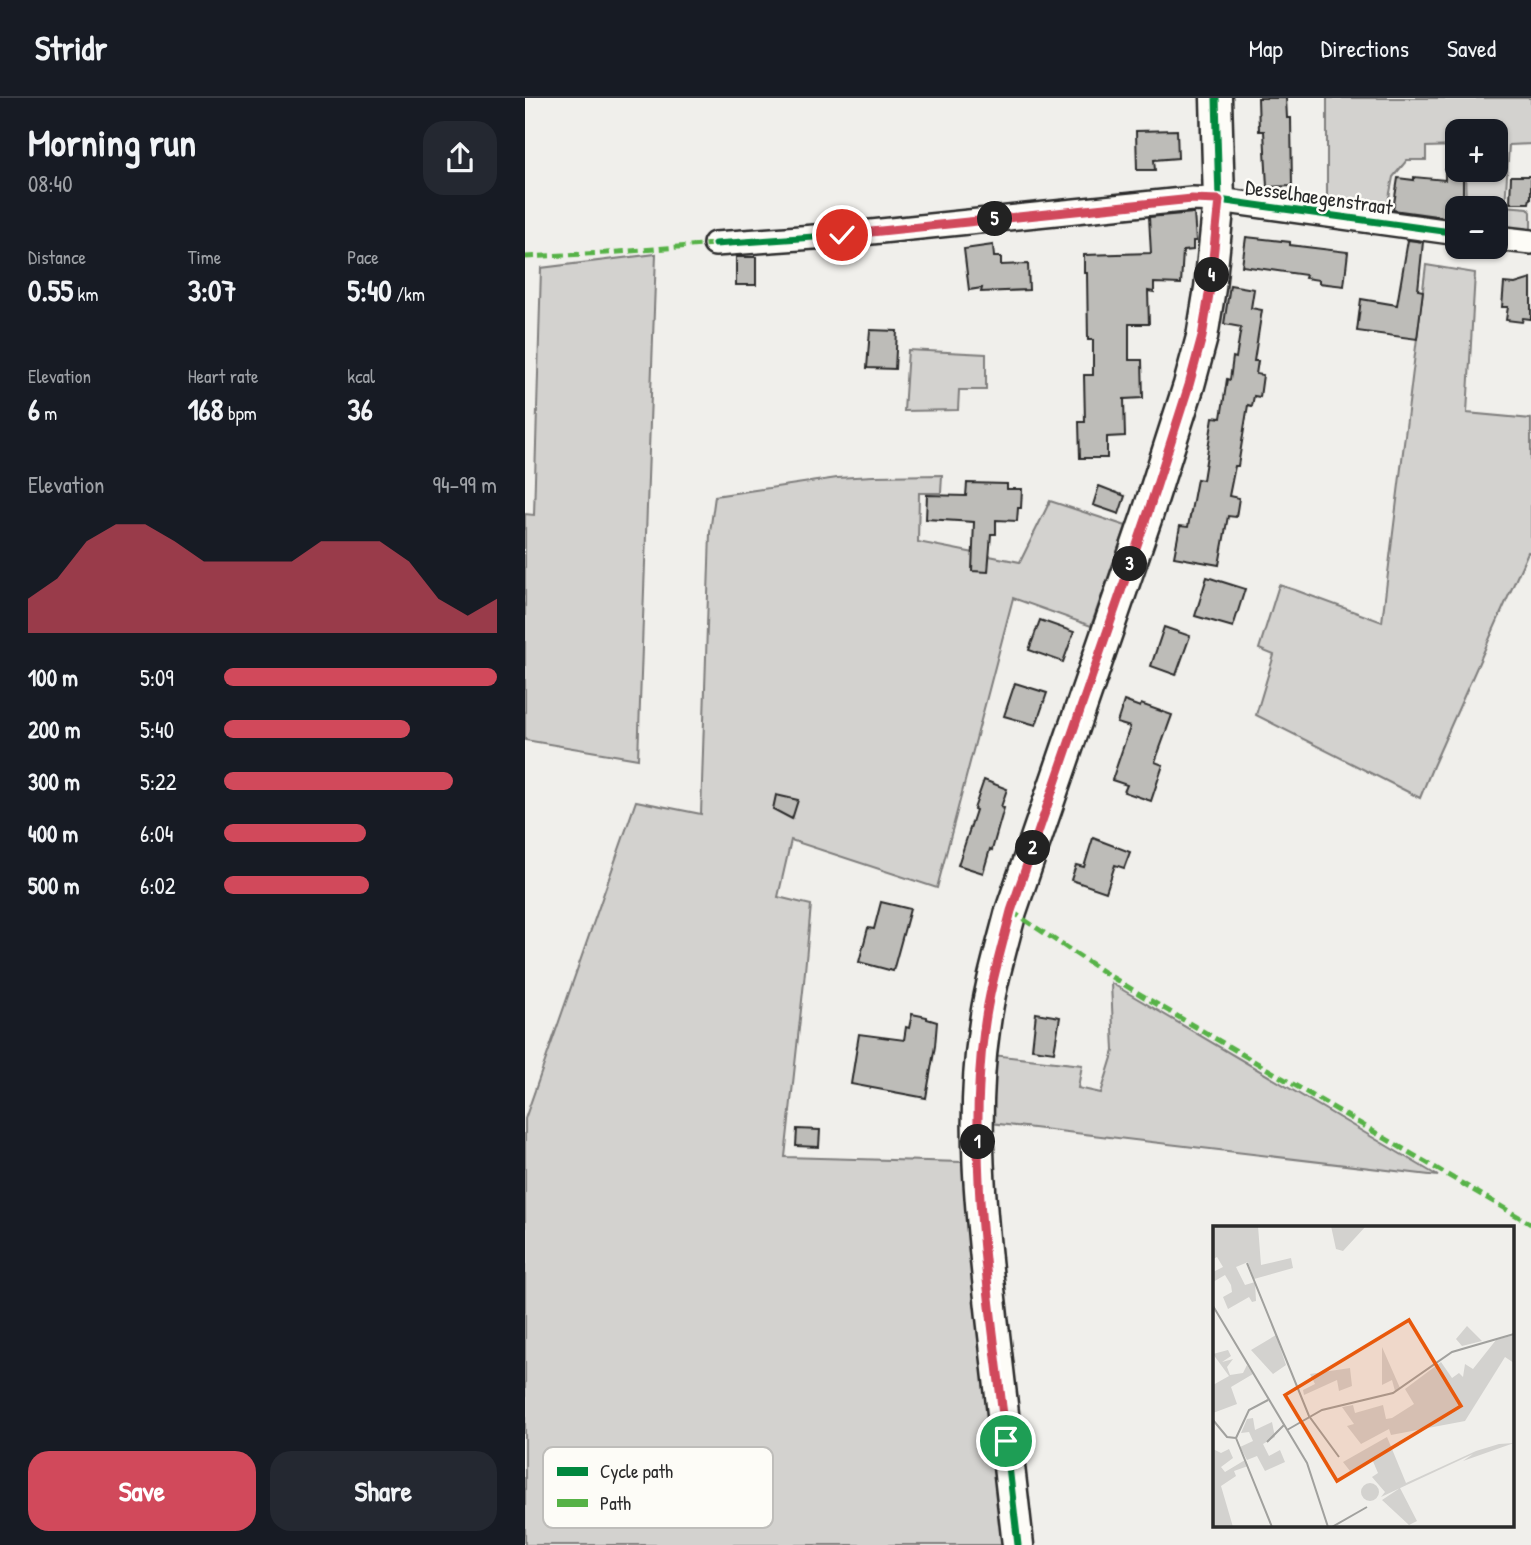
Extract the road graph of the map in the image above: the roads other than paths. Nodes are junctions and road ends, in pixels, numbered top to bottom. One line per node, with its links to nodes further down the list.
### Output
1 (1216, 98): 2 (street)
2 (1219, 200): 3 (street, Desselhaegenstraat); 6 (street, Desselhaegenstraat); 7 (street)
3 (1445, 231)
4 (1508, 239): 5 (street)
5 (1531, 242)
6 (715, 244)
7 (1018, 1545)

